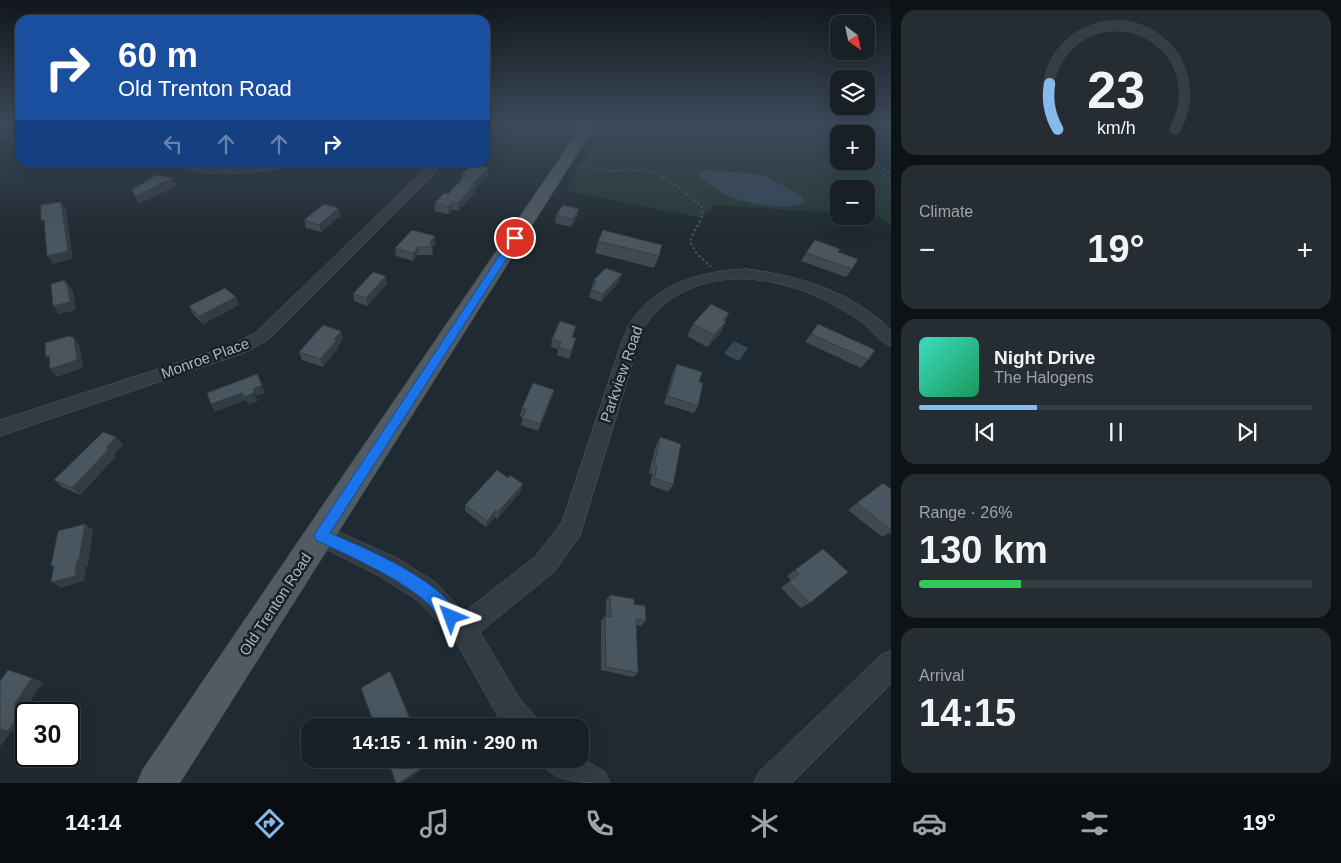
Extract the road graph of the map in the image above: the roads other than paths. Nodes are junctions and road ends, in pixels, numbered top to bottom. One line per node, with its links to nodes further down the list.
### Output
1 (566, 161): 7 (main road, Old Trenton Road)
2 (203, 167): 3 (street)
3 (263, 167)
4 (432, 167): 6 (street, Monroe Place)
5 (891, 340): 8 (street, Parkview Road)
6 (0, 428)
7 (321, 535): 8 (street); 12 (main road, Old Trenton Road)
8 (463, 629): 10 (street)
9 (891, 665): 14 (street)
10 (518, 718)
11 (569, 768): 13 (street)
12 (157, 783)
13 (594, 783)
14 (770, 783)

